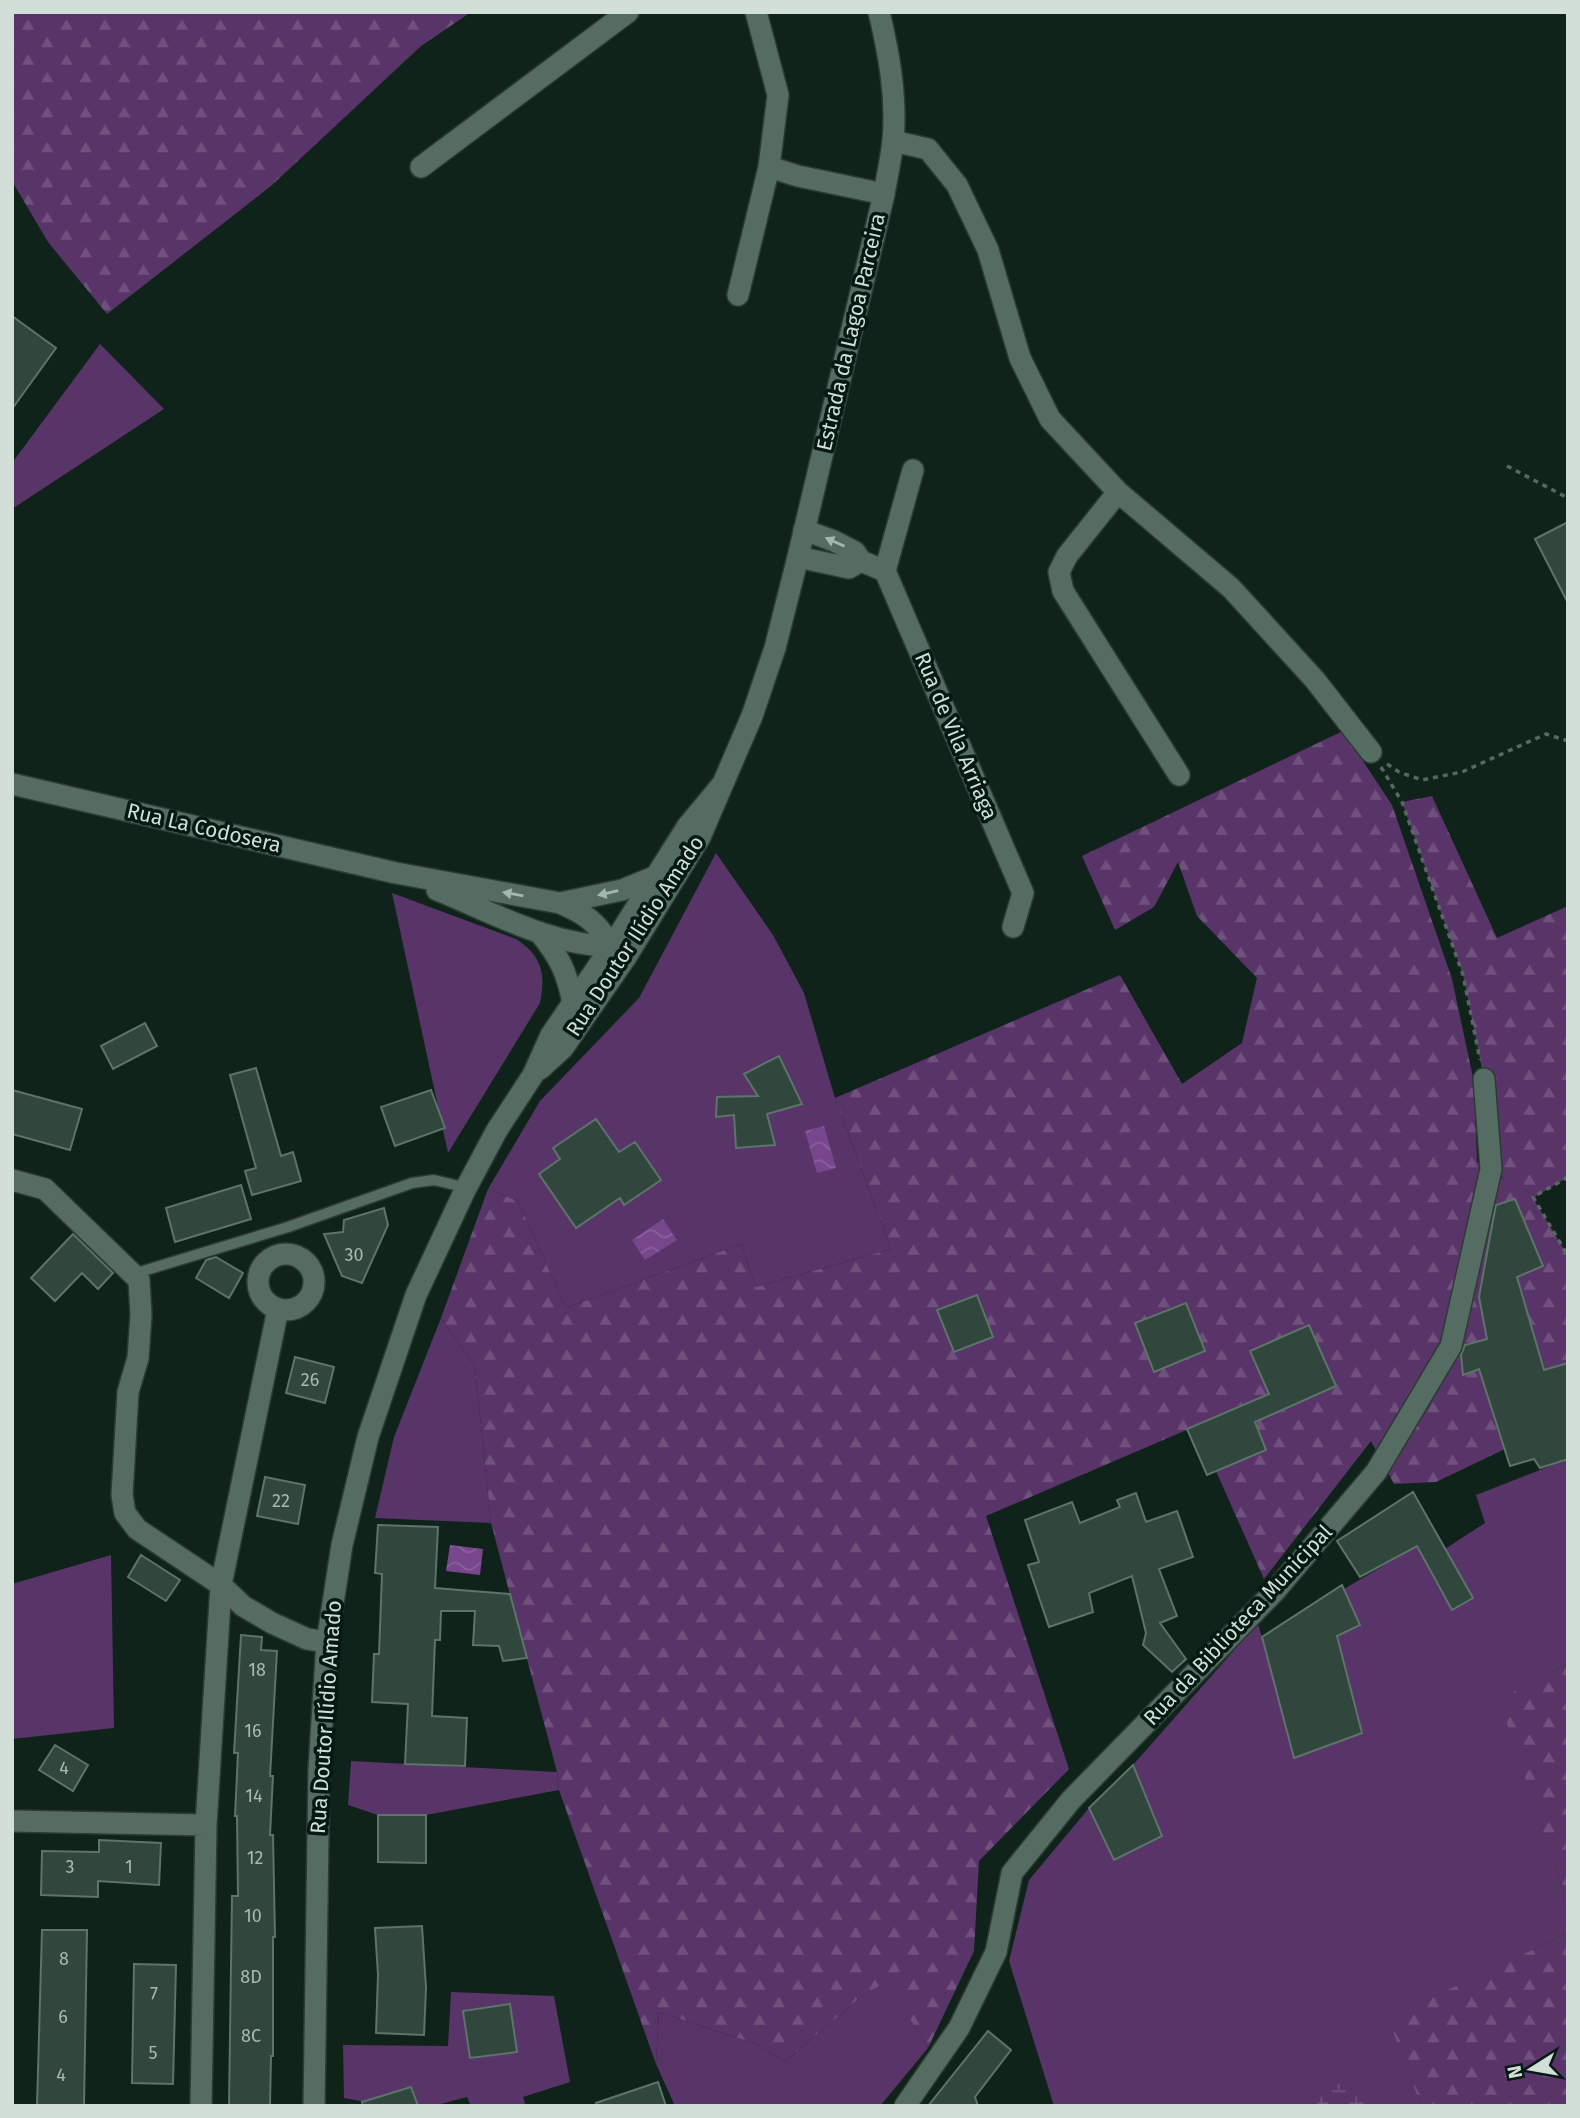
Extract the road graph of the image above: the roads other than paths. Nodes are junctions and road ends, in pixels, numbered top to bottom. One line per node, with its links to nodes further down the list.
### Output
1 (628, 12): 5 (street)
2 (756, 12): 6 (street)
3 (879, 12): 4 (street, Estrada da Lagoa Parceira)
4 (893, 141): 7 (street, Estrada da Lagoa Parceira); 10 (street)
5 (421, 167)
6 (769, 167): 7 (street); 8 (street)
7 (884, 194): 11 (street, Estrada da Lagoa Parceira)
8 (738, 295)
9 (913, 470): 14 (street)
10 (1118, 492): 16 (street); 17 (street)
11 (804, 530): 12 (street, Estrada da Lagoa Parceira); 13 (street, one-way to 11)
12 (798, 557): 13 (street); 15 (street, Estrada da Lagoa Parceira)
13 (860, 561): 14 (street)
14 (885, 571): 23 (street, Rua de Vila Arriaga)
15 (775, 648): 19 (street, Rua Doutor Ilídio Amado)
16 (1371, 752)
17 (1179, 775)
18 (12, 784): 20 (street, Rua La Codosera)
19 (721, 786): 21 (street, Rua Doutor Ilídio Amado); 25 (street, Rua Doutor Ilídio Amado)
20 (396, 873): 22 (street, one-way to 20); 24 (street)
21 (654, 877): 22 (street, one-way to 22); 25 (street, Rua Doutor Ilídio Amado)
22 (560, 903): 25 (street)
23 (1013, 927)
24 (539, 932): 25 (street); 26 (street)
25 (619, 951): 26 (street, Rua Doutor Ilídio Amado); 27 (street, Rua Doutor Ilídio Amado)
26 (573, 1003): 27 (street, Rua Doutor Ilídio Amado)
27 (533, 1075): 30 (street, Rua Doutor Ilídio Amado)
28 (1484, 1079): 39 (street, Rua da Biblioteca Municipal)
29 (12, 1180): 31 (street)
30 (465, 1190): 31 (lane); 34 (street, Rua Doutor Ilídio Amado)
31 (133, 1274): 33 (street)
32 (278, 1309): 33 (street)
33 (221, 1585): 34 (street); 36 (street)
34 (327, 1642): 38 (street, Rua Doutor Ilídio Amado)
35 (12, 1821): 36 (street)
36 (206, 1825): 37 (street)
37 (201, 2106)
38 (314, 2106)
39 (905, 2106)

